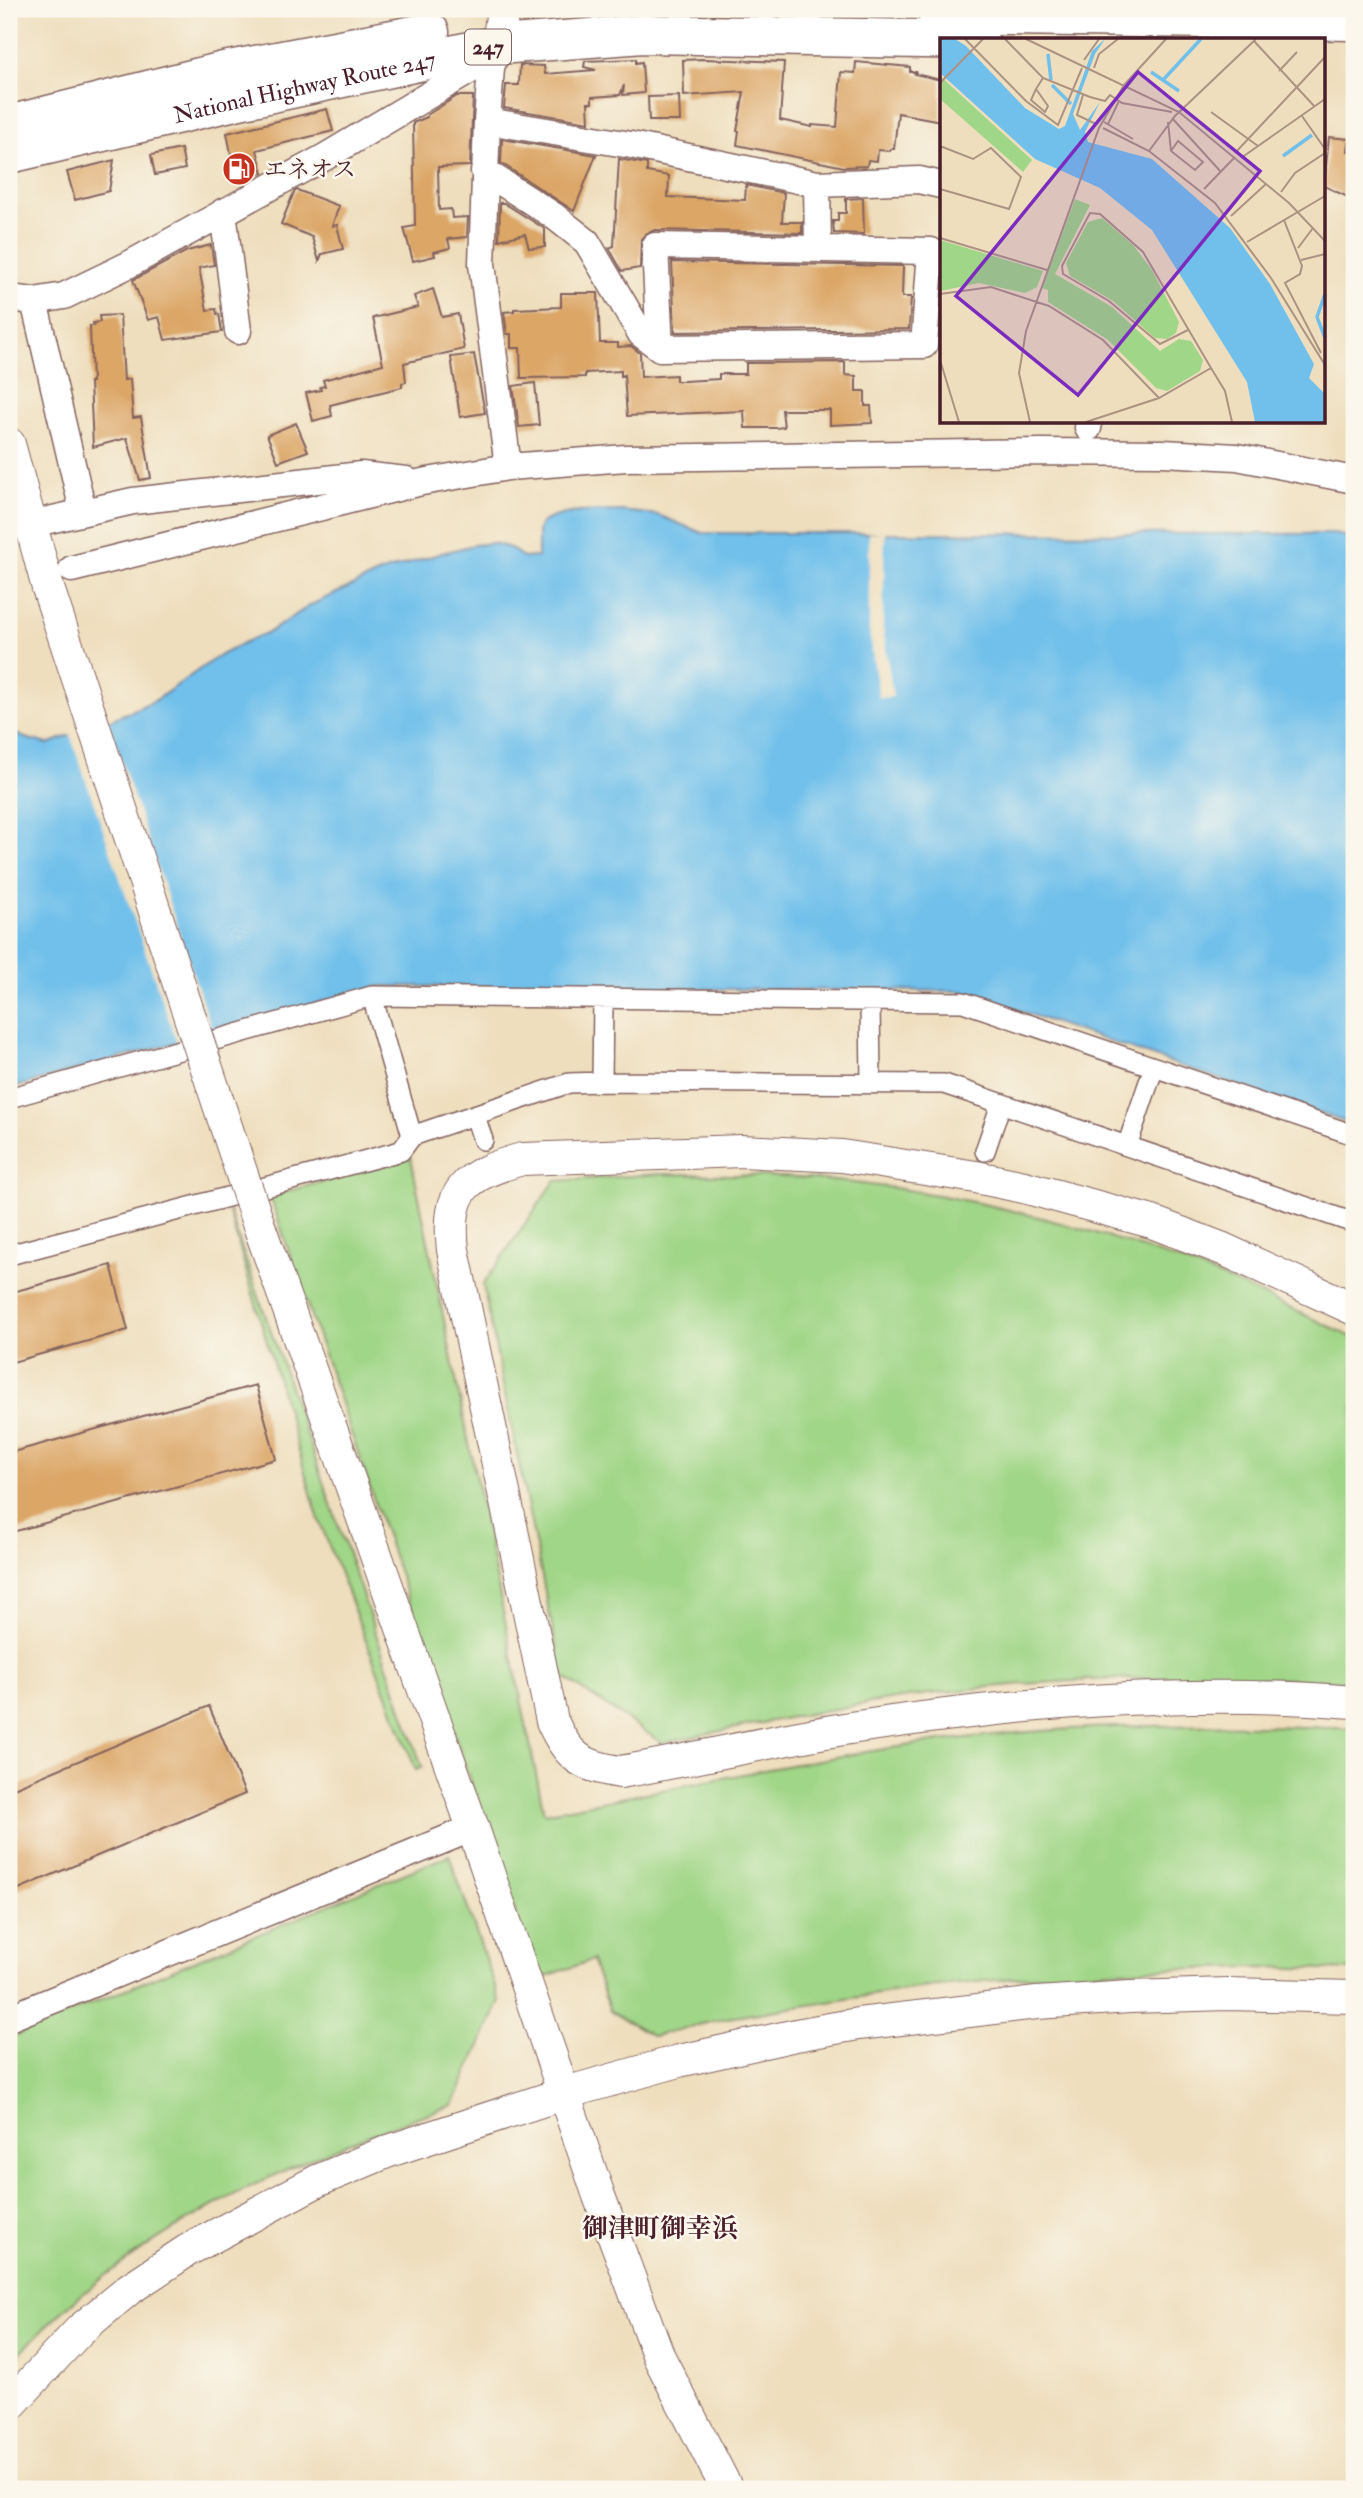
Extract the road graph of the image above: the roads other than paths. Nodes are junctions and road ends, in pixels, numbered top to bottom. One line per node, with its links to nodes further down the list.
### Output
1 (646, 9): 6 (highway, National Highway Route 247 / 247)
2 (663, 9): 4 (highway)
3 (1168, 13): 4 (highway); 5 (highway)
4 (1102, 14)
5 (1354, 21)
6 (501, 24): 7 (highway, National Highway Route 247 / 247); 10 (street); 11 (highway, National Highway Route 247 / 247); 12 (highway, National Highway Route 247 / 247); 16 (street)
7 (940, 39)
8 (1324, 47): 9 (highway)
9 (1354, 48)
10 (487, 121): 13 (street); 14 (street)
11 (9, 125)
12 (9, 154)
13 (484, 171): 20 (street); 22 (street)
14 (817, 184): 15 (street); 17 (street)
15 (940, 185)
16 (223, 212): 18 (street); 19 (street)
17 (818, 249): 20 (street); 20 (street)
18 (21, 300): 25 (street)
19 (238, 331)
20 (660, 348)
21 (9, 444): 27 (street)
22 (508, 467): 23 (street); 24 (street)
23 (1354, 480)
24 (422, 482): 25 (street); 27 (street)
25 (83, 511): 26 (street)
26 (49, 520)
27 (60, 579): 46 (street, bridge)
28 (372, 996): 29 (street); 34 (street); 38 (street)
29 (603, 999): 30 (street); 32 (street)
30 (870, 1001): 31 (street); 33 (street)
31 (1154, 1067): 37 (street); 40 (street)
32 (603, 1082): 33 (street); 36 (street)
33 (871, 1083): 35 (street)
34 (9, 1098)
35 (1000, 1104): 40 (street); 41 (street)
36 (475, 1116): 38 (street); 39 (street)
37 (1354, 1135)
38 (412, 1136): 43 (street)
39 (483, 1140)
40 (1127, 1146): 42 (street)
41 (985, 1152)
42 (1354, 1223)
43 (9, 1255)
44 (1354, 1310): 45 (street)
45 (1354, 1702)
46 (473, 1828): 48 (street); 49 (street)
47 (1354, 1997): 49 (street)
48 (9, 2018)
49 (565, 2093): 50 (street); 51 (street)
50 (9, 2406)
51 (727, 2489)

